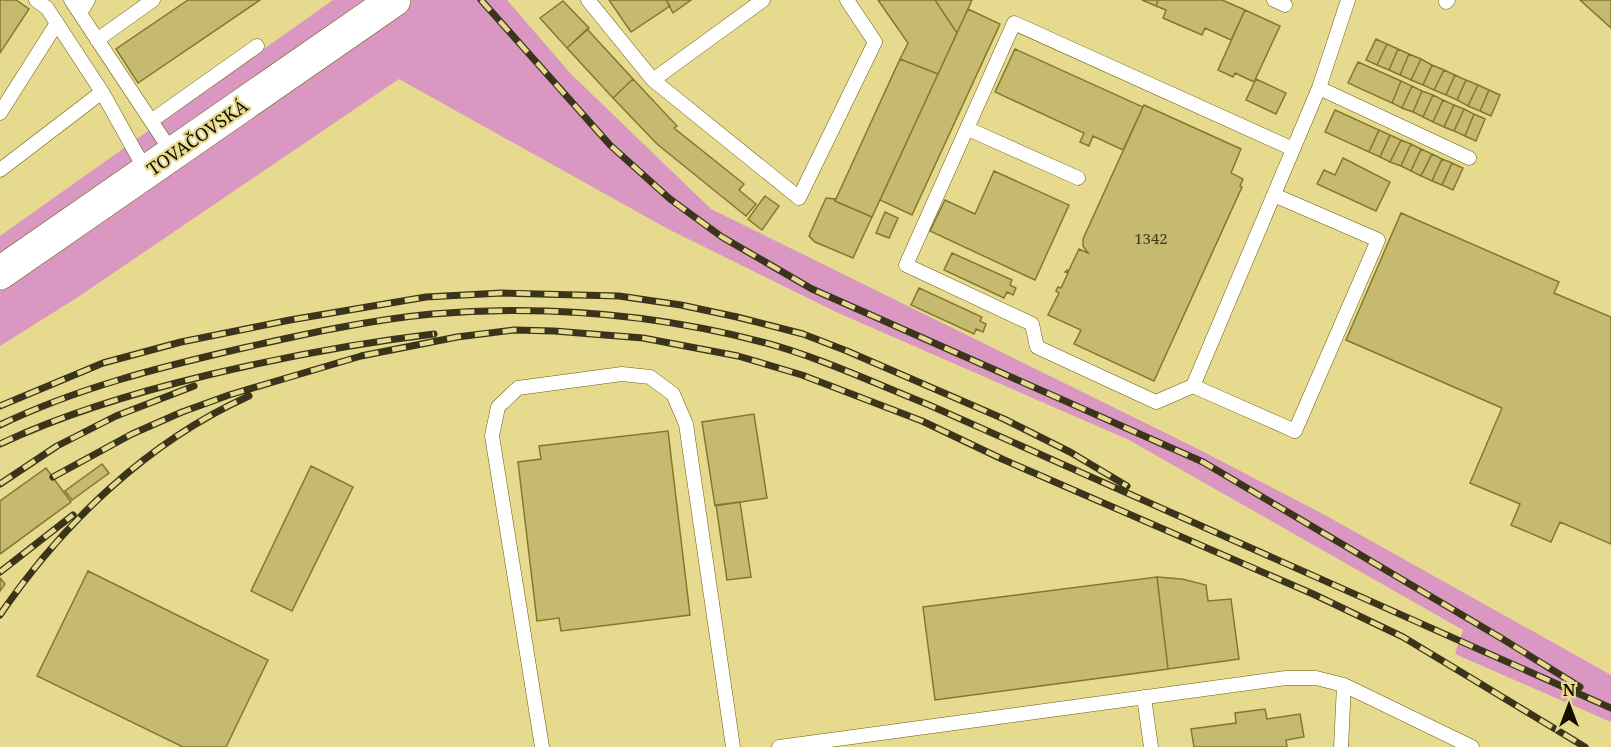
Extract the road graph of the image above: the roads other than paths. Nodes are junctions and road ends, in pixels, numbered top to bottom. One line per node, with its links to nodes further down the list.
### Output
1 (36, 0): 11 (lane)
2 (71, 0): 10 (lane)
3 (88, 0): 10 (lane)
4 (153, 0): 12 (lane)
5 (394, 0): 22 (main road, TOVAČOVSKÁ)
6 (588, 0): 14 (lane)
7 (763, 0): 14 (lane)
8 (848, 0): 14 (lane)
9 (1348, 0): 15 (lane)
10 (80, 13): 12 (lane)
11 (57, 23): 16 (lane); 17 (lane)
12 (97, 40): 18 (lane)
13 (257, 46): 18 (lane)
14 (653, 80)
15 (1319, 88): 20 (lane); 21 (lane)
16 (102, 92): 22 (lane); 23 (lane)
17 (0, 113)
18 (151, 121): 22 (lane)
19 (968, 129): 20 (lane); 24 (lane); 27 (lane)
20 (1293, 149): 25 (lane)
21 (1469, 158)
22 (160, 163): 26 (main road, TOVAČOVSKÁ)
23 (0, 170)
24 (1078, 178)
25 (1274, 195): 27 (lane); 27 (lane)
26 (0, 273)
27 (1193, 386)
28 (1344, 685): 29 (lane); 35 (lane); 36 (lane)
29 (1144, 697): 30 (lane); 34 (lane)
30 (835, 743): 33 (lane)
31 (542, 747): 32 (lane)
32 (733, 747)
33 (779, 747)
34 (1151, 747)
35 (1341, 747)
36 (1473, 747)

